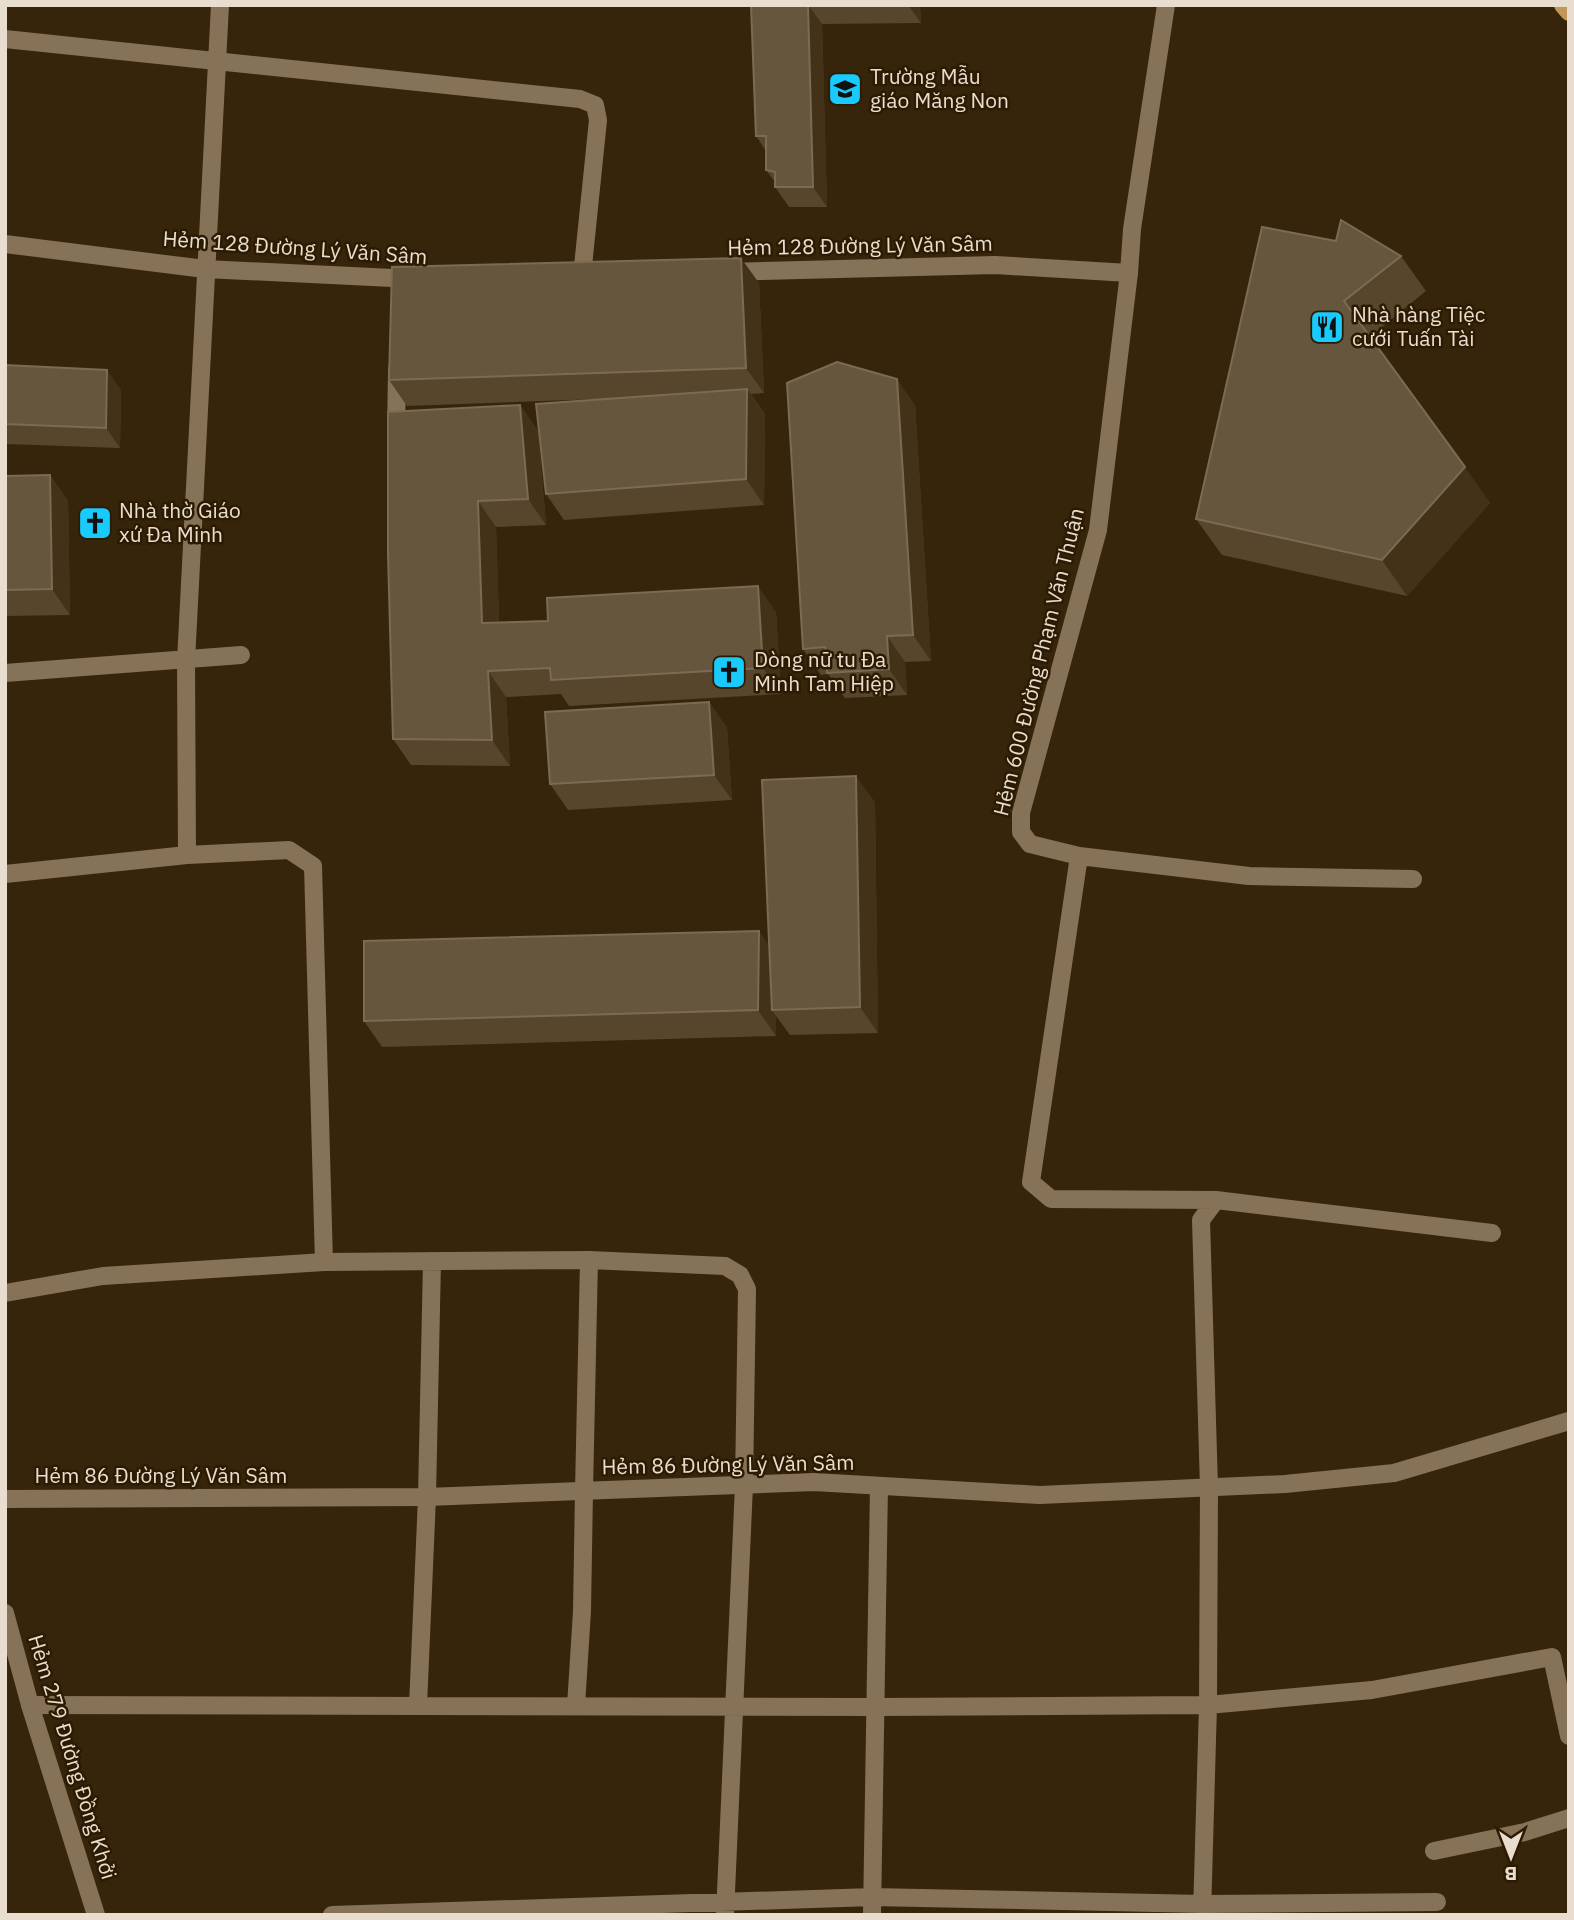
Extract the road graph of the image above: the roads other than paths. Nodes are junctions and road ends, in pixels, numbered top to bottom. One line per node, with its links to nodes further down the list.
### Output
1 (220, 5): 6 (street)
2 (1166, 5): 10 (street, Hẻm 600 Đường Phạm Văn Thuận)
3 (1563, 5): 4 (main road)
4 (1569, 12)
5 (5, 39): 6 (street)
6 (218, 61): 8 (street); 11 (street)
7 (5, 244): 8 (street, Hẻm 128 Đường Lý Văn Sâm)
8 (205, 269): 12 (street, Hẻm 128 Đường Lý Văn Sâm); 16 (street)
9 (706, 273): 10 (street, Hẻm 128 Đường Lý Văn Sâm)
10 (1129, 273): 19 (street, Hẻm 600 Đường Phạm Văn Thuận)
11 (583, 276)
12 (433, 280)
13 (397, 345): 14 (street)
14 (396, 454)
15 (241, 655): 16 (street)
16 (186, 661): 17 (street); 18 (street)
17 (5, 673)
18 (187, 855): 20 (street); 26 (street)
19 (1079, 856): 21 (street, Hẻm 600 Đường Phạm Văn Thuận); 22 (street)
20 (5, 874)
21 (1413, 879)
22 (1216, 1200): 23 (street); 31 (street)
23 (1492, 1233)
24 (589, 1260): 25 (street); 29 (street); 32 (street)
25 (432, 1261): 26 (street); 33 (street)
26 (324, 1262): 27 (street)
27 (5, 1293)
28 (1569, 1421): 31 (street, Hẻm 86 Đường Lý Văn Sâm)
29 (744, 1485): 30 (street, Hẻm 86 Đường Lý Văn Sâm); 32 (street, Hẻm 86 Đường Lý Văn Sâm); 40 (street)
30 (879, 1486): 31 (street, Hẻm 86 Đường Lý Văn Sâm); 41 (street)
31 (1209, 1487): 37 (street)
32 (584, 1491): 33 (street, Hẻm 86 Đường Lý Văn Sâm); 39 (street)
33 (427, 1497): 34 (street, Hẻm 86 Đường Lý Văn Sâm); 38 (street)
34 (5, 1499)
35 (5, 1613): 36 (street, Hẻm 279 Đường Đồng Khởi)
36 (30, 1705): 38 (street); 49 (street, Hẻm 279 Đường Đồng Khởi)
37 (1208, 1705): 41 (street); 42 (street); 48 (street)
38 (418, 1706): 39 (street)
39 (576, 1706): 40 (street)
40 (735, 1707): 41 (street); 47 (street)
41 (876, 1707): 46 (street)
42 (1569, 1736)
43 (1569, 1818): 44 (street)
44 (1434, 1852)
45 (1437, 1902): 48 (street)
46 (872, 1906): 47 (street); 48 (street)
47 (725, 1908): 50 (street)
48 (1202, 1909)
49 (96, 1915)
50 (332, 1915)

